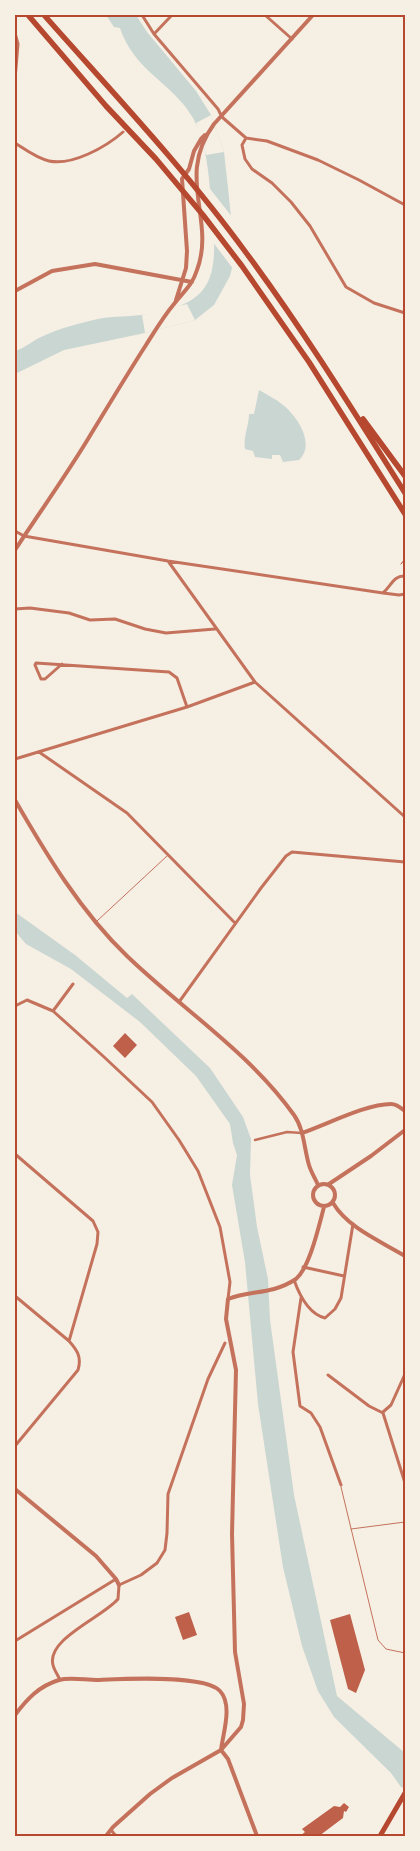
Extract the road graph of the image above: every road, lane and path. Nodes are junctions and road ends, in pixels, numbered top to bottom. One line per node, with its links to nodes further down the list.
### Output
1 (28, 15): 25 (highway)
2 (44, 15): 22 (highway)
3 (142, 15): 8 (street)
4 (172, 15): 8 (street)
5 (265, 15): 9 (street)
6 (312, 15): 9 (street)
7 (15, 33): 10 (street)
8 (154, 34): 11 (street)
9 (292, 39): 11 (street)
10 (15, 79)
11 (222, 117): 13 (street); 14 (street)
12 (123, 132): 15 (street)
13 (206, 136): 17 (street); 18 (street)
14 (246, 138): 16 (street); 21 (street)
15 (15, 143)
16 (405, 205)
17 (182, 279): 18 (street); 19 (street); 20 (street)
18 (192, 282): 20 (street)
19 (15, 291)
20 (175, 302): 27 (street)
21 (405, 313)
22 (343, 394): 23 (highway); 24 (highway)
23 (405, 476)
24 (405, 493)
25 (405, 514)
26 (15, 531): 27 (street)
27 (24, 536): 28 (street); 30 (street)
28 (15, 550)
29 (405, 559): 31 (path)
30 (168, 561): 33 (street); 36 (street)
31 (401, 564)
32 (405, 576): 33 (street)
33 (383, 593): 34 (street)
34 (405, 594)
35 (15, 609): 36 (street)
36 (216, 629): 38 (street)
37 (62, 664): 37 (street); 39 (street)
38 (255, 682): 39 (street); 43 (street)
39 (187, 707): 40 (street)
40 (39, 752): 41 (street); 44 (street)
41 (15, 759)
42 (15, 800): 46 (street)
43 (405, 817)
44 (168, 855): 46 (lane); 47 (street)
45 (405, 862): 47 (street)
46 (97, 922): 49 (street)
47 (235, 923): 49 (street)
48 (74, 984): 51 (street)
49 (179, 1002): 54 (street)
50 (15, 1006): 51 (street)
51 (53, 1011): 67 (street)
52 (405, 1111): 54 (street)
53 (405, 1130): 57 (street)
54 (302, 1133): 55 (street); 58 (street)
55 (255, 1140)
56 (15, 1154): 69 (street)
57 (328, 1184): 58 (street); 59 (street)
58 (318, 1185): 60 (street)
59 (333, 1203): 60 (street); 61 (street)
60 (324, 1206): 63 (street)
61 (353, 1224): 62 (street); 64 (street)
62 (405, 1256)
63 (304, 1268): 64 (street); 65 (street)
64 (344, 1276): 68 (street)
65 (294, 1280): 67 (street); 68 (street)
66 (15, 1296): 69 (street)
67 (228, 1298): 86 (street)
68 (302, 1298): 76 (street)
69 (69, 1341): 74 (street)
70 (225, 1343): 81 (street)
71 (405, 1374): 73 (street)
72 (328, 1375): 73 (street)
73 (383, 1413): 75 (street)
74 (15, 1446)
75 (405, 1484)
76 (341, 1485): 79 (lane)
77 (15, 1488): 80 (street)
78 (405, 1522): 79 (lane)
79 (350, 1530): 83 (lane)
80 (116, 1579): 81 (street); 82 (street)
81 (118, 1585): 84 (street)
82 (15, 1641)
83 (405, 1653)
84 (60, 1680): 85 (street); 86 (street)
85 (15, 1715)
86 (221, 1750): 88 (street); 91 (street)
87 (405, 1794): 92 (main road)
88 (110, 1829): 89 (street); 90 (street)
89 (106, 1836)
90 (116, 1836)
91 (257, 1836)
92 (380, 1836)

